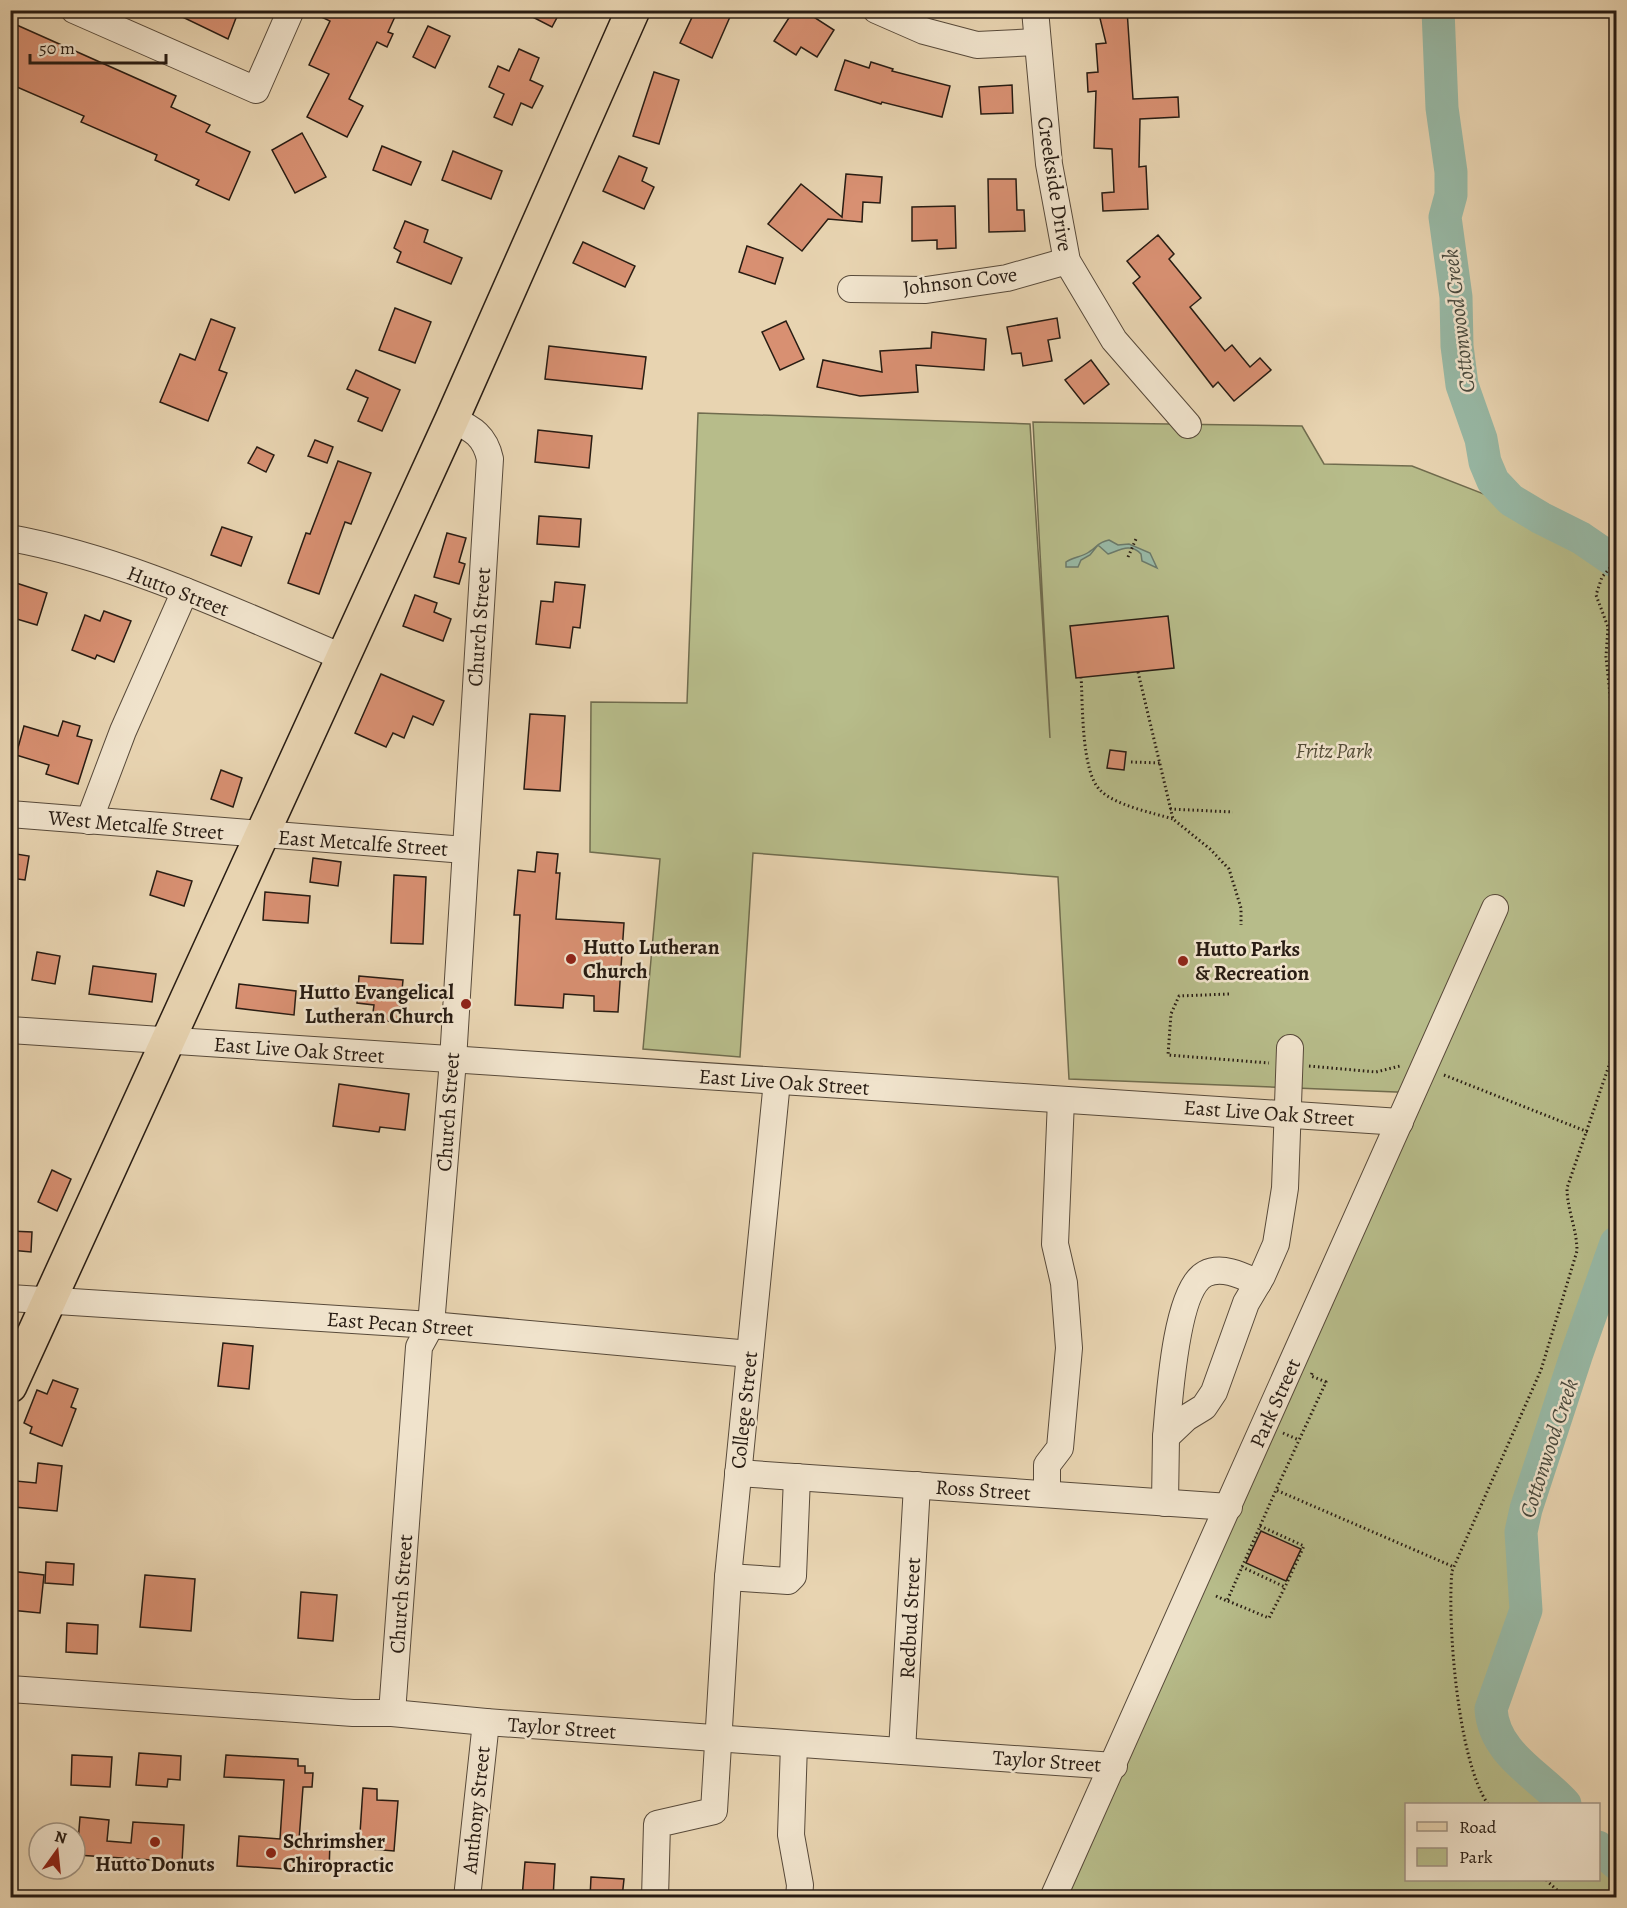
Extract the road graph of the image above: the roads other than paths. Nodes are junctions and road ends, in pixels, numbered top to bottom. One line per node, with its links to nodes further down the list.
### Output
1 (74, 10): 2 (street)
2 (291, 10)
3 (633, 10): 9 (main road)
4 (876, 10): 6 (street)
5 (1035, 10): 6 (street, Creekside Drive)
6 (1037, 42): 7 (street, Creekside Drive)
7 (1067, 261): 8 (street, Johnson Cove); 10 (street, Creekside Drive)
8 (851, 289)
9 (452, 419): 13 (main road); 17 (street, Church Street)
10 (1188, 425)
11 (10, 538): 12 (street, Hutto Street)
12 (185, 591): 13 (street, Hutto Street); 15 (street)
13 (342, 657): 16 (main road)
14 (10, 814): 15 (street, West Metcalfe Street)
15 (89, 821): 16 (street, West Metcalfe Street)
16 (261, 836): 17 (street, East Metcalfe Street); 20 (main road)
17 (465, 850): 22 (street, Church Street)
18 (1496, 908): 26 (street, Park Street)
19 (10, 1030): 20 (street, East Live Oak Street)
20 (168, 1041): 22 (street, East Live Oak Street); 29 (main road)
21 (1290, 1056): 25 (street)
22 (453, 1060): 23 (street, East Live Oak Street); 30 (street, Church Street)
23 (777, 1081): 24 (street, East Live Oak Street); 31 (street, College Street)
24 (1061, 1100): 25 (street, East Live Oak Street); 37 (street)
25 (1286, 1114): 26 (street, East Live Oak Street); 27 (street)
26 (1400, 1122): 39 (street, Park Street)
27 (1258, 1283): 33 (street); 33 (street)
28 (10, 1298): 29 (street, East Pecan Street)
29 (50, 1300): 30 (street, East Pecan Street); 32 (main road)
30 (431, 1325): 31 (street, East Pecan Street); 42 (street, Church Street)
31 (750, 1354): 34 (street, College Street)
32 (10, 1386)
33 (1166, 1437): 38 (street)
34 (738, 1473): 35 (street, Ross Street); 40 (street, College Street)
35 (797, 1477): 36 (street, Ross Street); 40 (street)
36 (918, 1485): 37 (street, Ross Street); 46 (street, Redbud Street)
37 (1047, 1494): 38 (street, Ross Street)
38 (1165, 1503): 39 (street, Ross Street)
39 (1229, 1507): 47 (street, Park Street)
40 (728, 1576): 44 (street, College Street)
41 (10, 1689): 42 (street, Taylor Street)
42 (393, 1713): 43 (street, Taylor Street)
43 (486, 1722): 44 (street, Taylor Street); 48 (street, Anthony Street)
44 (718, 1739): 45 (street, Taylor Street); 49 (street, College Street)
45 (794, 1744): 46 (street, Taylor Street); 50 (street)
46 (902, 1751): 47 (street, Taylor Street)
47 (1114, 1766): 51 (street, Park Street)
48 (467, 1898)
49 (655, 1898)
50 (799, 1898)
51 (1053, 1898)

